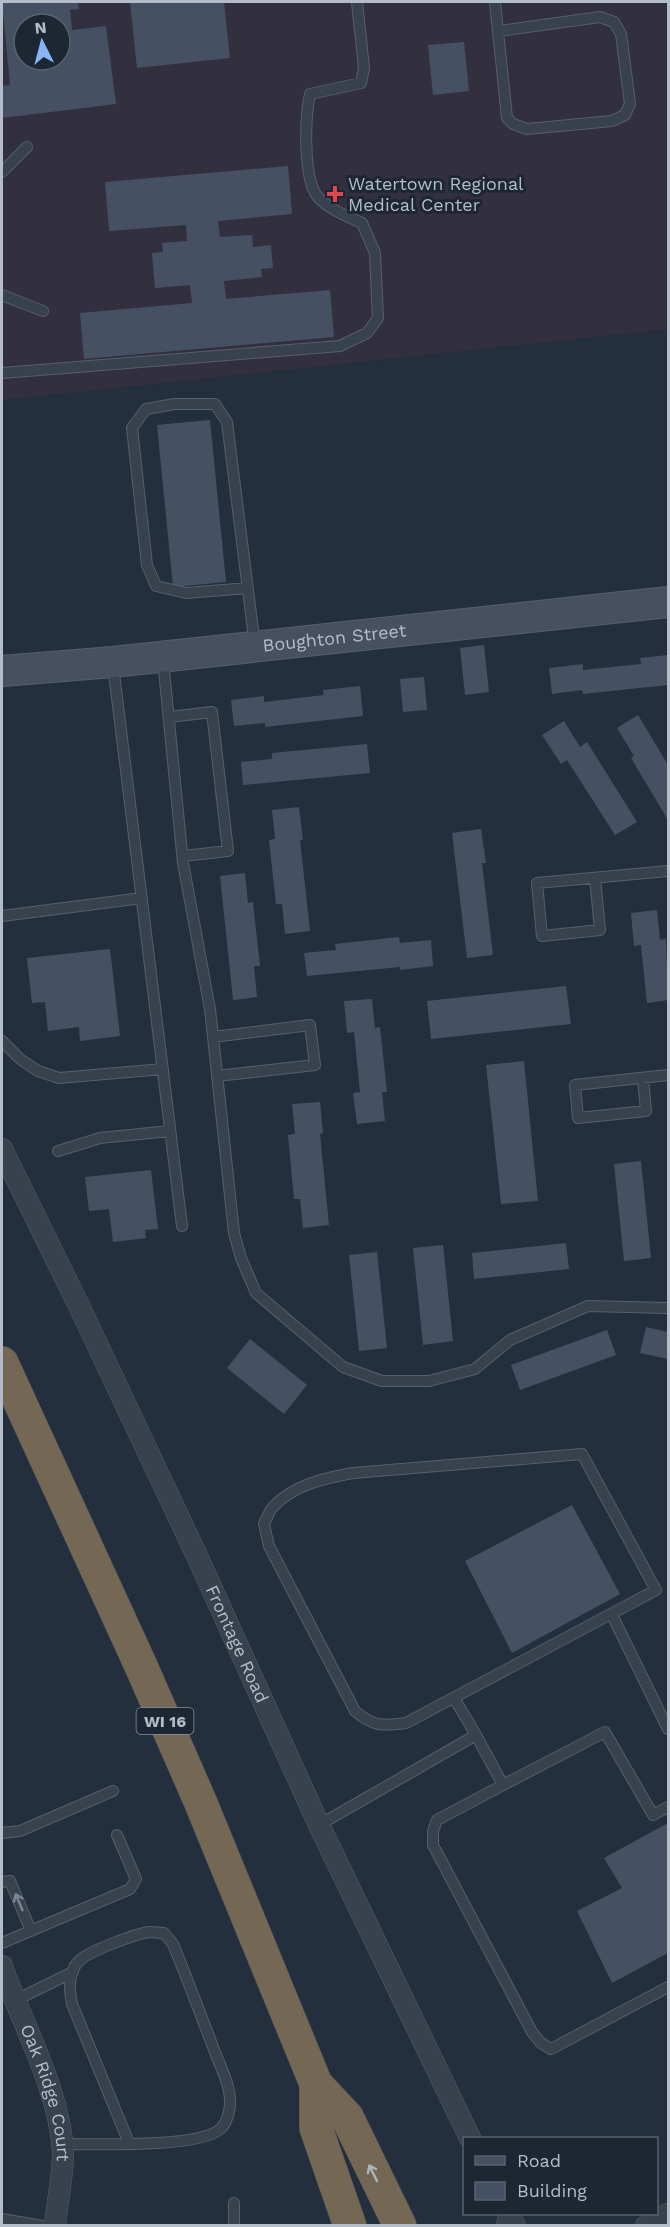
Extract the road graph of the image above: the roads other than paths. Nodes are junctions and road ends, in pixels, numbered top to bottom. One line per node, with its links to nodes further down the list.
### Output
1 (357, 2): 8 (lane)
2 (495, 2): 3 (lane)
3 (499, 31): 3 (lane)
4 (27, 147): 5 (lane)
5 (2, 172)
6 (2, 295): 7 (lane)
7 (43, 311)
8 (2, 373)
9 (248, 588): 9 (lane); 11 (lane)
10 (669, 602): 11 (street, Boughton Street)
11 (255, 646): 12 (street, Boughton Street)
12 (163, 657): 13 (street, Boughton Street); 15 (lane)
13 (113, 662): 14 (street, Boughton Street); 19 (lane)
14 (2, 671)
15 (169, 717): 16 (lane); 16 (lane)
16 (183, 856): 21 (lane)
17 (669, 871): 18 (lane)
18 (595, 878): 18 (lane)
19 (142, 898): 20 (lane); 23 (lane)
20 (2, 916)
21 (213, 1037): 25 (lane); 25 (lane)
22 (2, 1041): 23 (lane)
23 (163, 1069): 27 (lane)
24 (669, 1075): 26 (lane)
25 (218, 1076): 31 (lane)
26 (643, 1078): 26 (lane)
27 (170, 1131): 29 (lane); 30 (lane)
28 (2, 1149): 40 (street, Frontage Road)
29 (58, 1151)
30 (182, 1226)
31 (669, 1308)
32 (2, 1363): 50 (highway, WI 16)
33 (612, 1615): 34 (lane); 34 (lane); 35 (lane)
34 (454, 1698): 36 (lane)
35 (669, 1729)
36 (476, 1735): 37 (lane); 40 (lane)
37 (502, 1785): 39 (lane); 48 (lane)
38 (113, 1791): 41 (lane)
39 (669, 1807)
40 (319, 1825): 51 (street, Frontage Road)
41 (2, 1833)
42 (117, 1835): 44 (lane)
43 (2, 1882): 44 (lane, one-way to 43)
44 (32, 1931): 45 (lane)
45 (2, 1943)
46 (2, 1966): 49 (street, Oak Ridge Court)
47 (73, 1972): 49 (lane); 52 (lane); 52 (lane)
48 (669, 1987)
49 (16, 2000): 53 (street, Oak Ridge Court)
50 (316, 2084): 60 (highway, WI 16); 61 (highway, WI 16, one-way to 50)
51 (469, 2137)
52 (129, 2143): 53 (lane)
53 (62, 2144): 58 (street, Oak Ridge Court)
54 (234, 2203): 59 (lane)
55 (669, 2214): 62 (street)
56 (2, 2219): 57 (lane)
57 (43, 2226)
58 (55, 2226)
59 (234, 2226)
60 (350, 2226)
61 (400, 2226)
62 (646, 2226)

